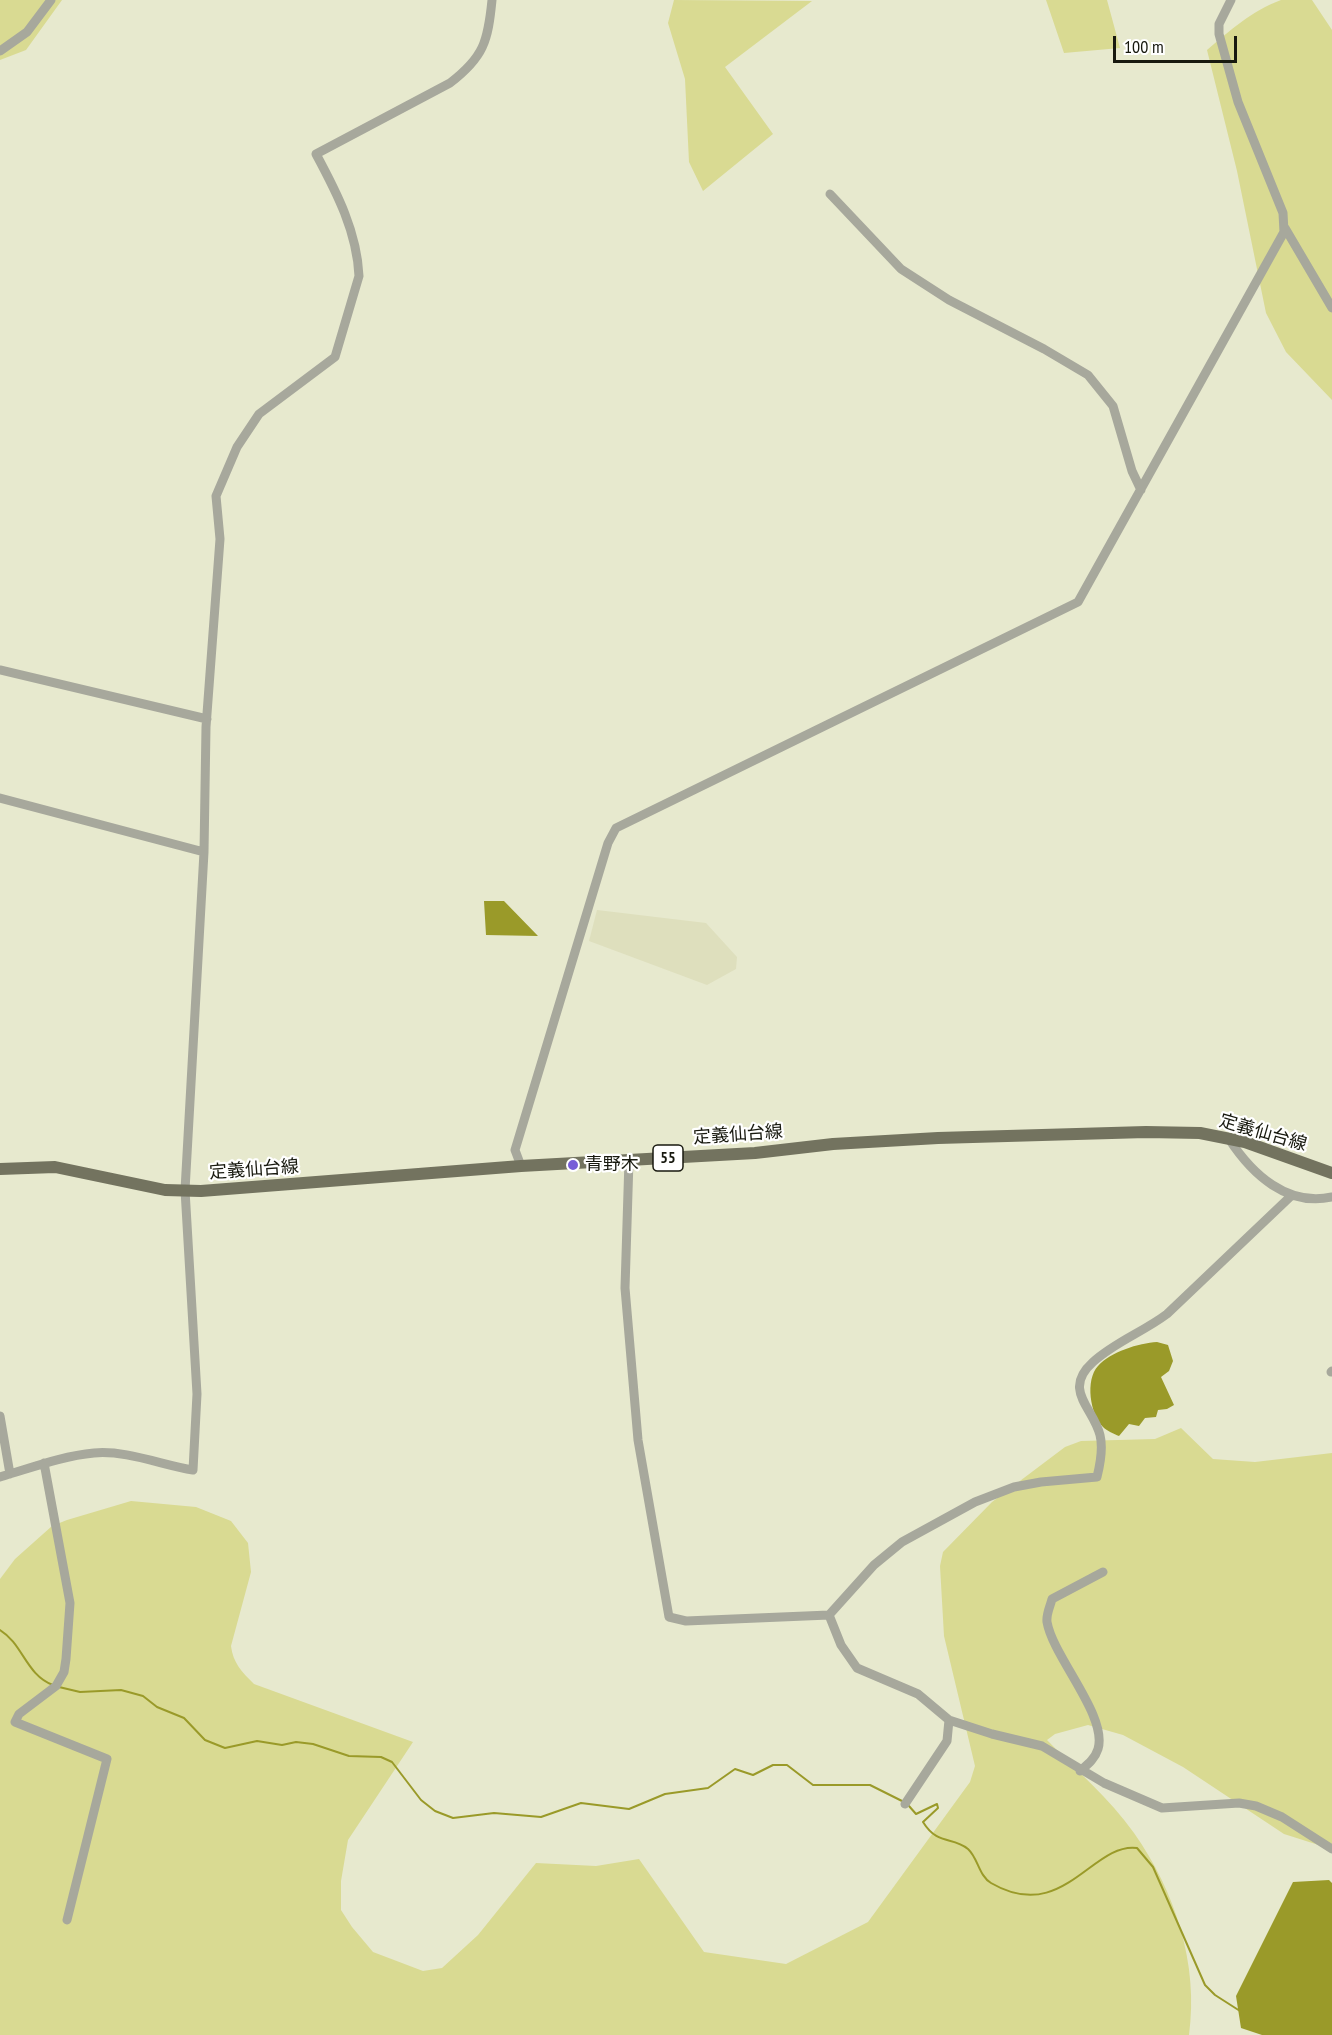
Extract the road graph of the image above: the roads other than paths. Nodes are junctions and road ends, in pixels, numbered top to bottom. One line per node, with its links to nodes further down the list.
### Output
1 (51, 0): 4 (street)
2 (492, 0): 10 (street)
3 (1231, 0): 6 (street)
4 (0, 51)
5 (830, 194): 8 (street)
6 (1285, 228): 7 (street); 8 (street)
7 (1332, 308)
8 (1141, 490): 15 (street)
9 (0, 670): 10 (street)
10 (207, 719): 12 (street)
11 (0, 798): 12 (street)
12 (204, 852): 18 (street)
13 (1229, 1139): 14 (main road, 定義仙台線 / 55); 17 (main road, 定義仙台線 / 55); 19 (street)
14 (629, 1160): 15 (main road, 定義仙台線 / 55); 26 (street)
15 (521, 1166): 18 (main road, 定義仙台線 / 55)
16 (0, 1169): 18 (main road, 定義仙台線 / 55)
17 (1332, 1173)
18 (185, 1190): 22 (street)
19 (1291, 1196): 20 (street); 26 (street)
20 (1332, 1197)
21 (0, 1416): 23 (street)
22 (44, 1463): 23 (street); 31 (street)
23 (10, 1474): 24 (street)
24 (0, 1477)
25 (1103, 1572): 28 (street)
26 (829, 1615): 27 (street)
27 (949, 1720): 28 (street); 29 (street)
28 (1080, 1771): 30 (street)
29 (905, 1804)
30 (1332, 1849)
31 (67, 1920)

